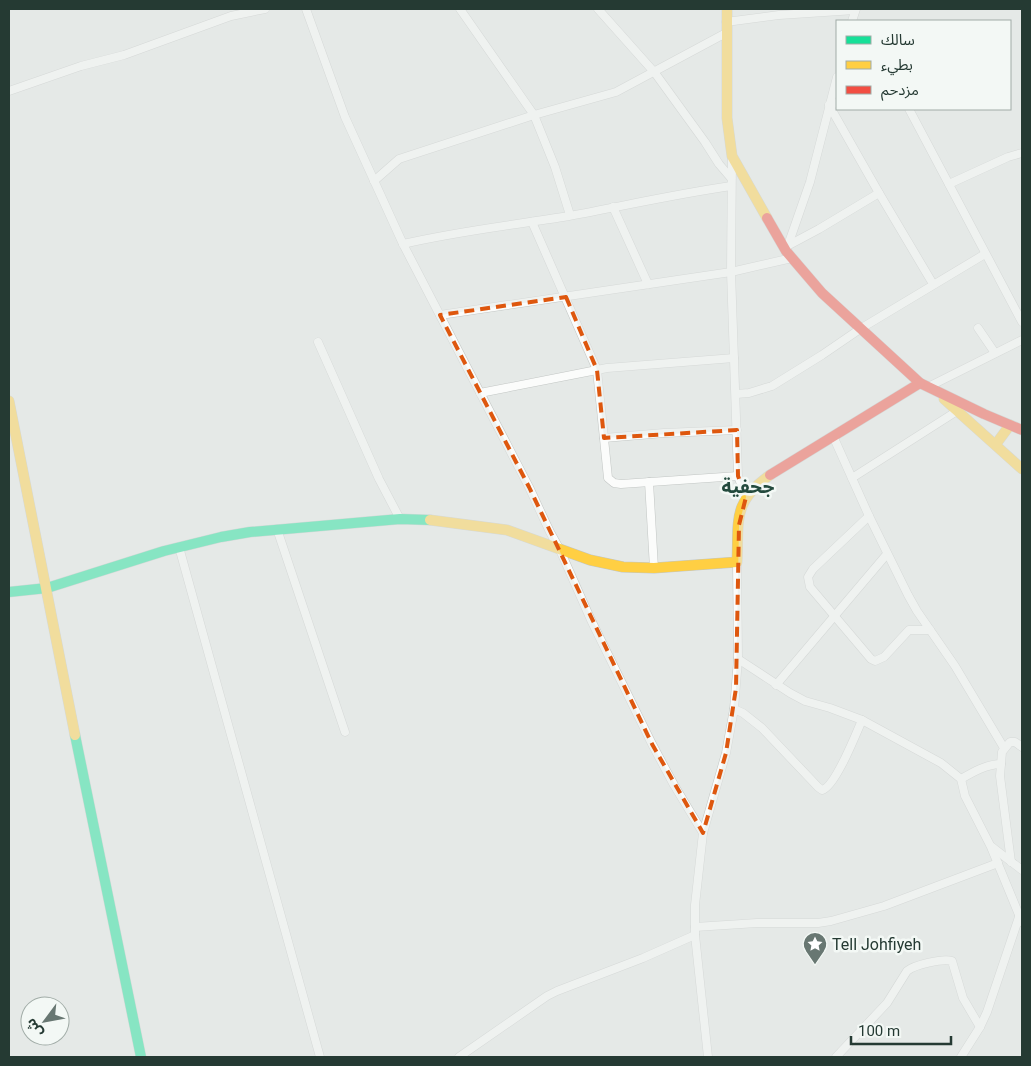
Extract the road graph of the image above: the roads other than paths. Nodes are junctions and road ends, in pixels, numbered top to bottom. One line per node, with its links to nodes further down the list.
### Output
1 (265, 9): 11 (street)
2 (306, 9): 18 (street)
3 (460, 9): 15 (street)
4 (598, 9): 9 (street)
5 (727, 9): 7 (street)
6 (856, 10): 7 (street)
7 (726, 22): 8 (street)
8 (726, 33): 9 (street); 17 (street)
9 (655, 73): 15 (street); 19 (street)
10 (836, 84): 12 (street)
11 (9, 91)
12 (833, 104): 26 (street)
13 (836, 110): 21 (street)
14 (911, 110): 20 (street)
15 (534, 115): 18 (street); 23 (street)
16 (1022, 153): 20 (street)
17 (732, 156): 19 (street); 26 (street)
18 (374, 181): 25 (street)
19 (731, 182): 22 (street); 28 (street)
20 (949, 184): 27 (street)
21 (879, 193): 26 (street); 30 (street)
22 (613, 207): 23 (street); 29 (street)
23 (570, 216): 24 (street)
24 (532, 222): 25 (street); 31 (street)
25 (403, 244): 32 (street)
26 (789, 252): 28 (street); 35 (street)
27 (985, 254): 30 (street); 33 (street)
28 (731, 272): 29 (street); 39 (street)
29 (648, 284): 31 (street)
30 (933, 284): 35 (street)
31 (566, 297): 32 (street); 40 (street)
32 (440, 315): 42 (street)
33 (1022, 322)
34 (978, 328): 38 (street)
35 (860, 329): 41 (street); 44 (street)
36 (1022, 340): 38 (street)
37 (318, 342): 59 (street)
38 (995, 353): 41 (street)
39 (734, 358): 40 (street); 44 (street)
40 (598, 370): 42 (street); 51 (street)
41 (924, 385): 43 (street); 50 (street)
42 (480, 393): 62 (street)
43 (938, 393): 46 (street); 47 (street)
44 (736, 394): 48 (street)
45 (9, 401): 66 (street)
46 (957, 411): 52 (street); 55 (street)
47 (1010, 425): 49 (street); 52 (street)
48 (737, 430): 51 (street); 54 (street)
49 (1022, 430)
50 (833, 436): 55 (street); 57 (street)
51 (604, 438): 56 (street)
52 (996, 444): 53 (street)
53 (1022, 469)
54 (738, 476): 56 (street); 57 (street)
55 (852, 478): 58 (street)
56 (648, 482): 65 (street)
57 (746, 497): 64 (street)
58 (869, 516): 63 (street); 68 (street)
59 (400, 519): 60 (street); 62 (street)
60 (277, 529): 61 (street); 74 (street)
61 (179, 547): 66 (street); 88 (street)
62 (560, 550): 65 (street); 79 (street)
63 (887, 554): 68 (street); 69 (street)
64 (737, 562): 65 (street); 70 (street)
65 (654, 568)
66 (47, 588): 67 (street); 87 (street)
67 (9, 592)
68 (834, 616): 69 (street); 71 (street)
69 (930, 630): 76 (street)
70 (738, 659): 71 (street); 72 (street)
71 (776, 685): 73 (street)
72 (734, 709): 73 (street); 79 (street)
73 (862, 720): 78 (street)
74 (345, 732)
75 (1022, 747): 76 (street)
76 (1004, 748): 77 (street)
77 (1001, 764): 78 (street); 81 (street)
78 (961, 779): 80 (street)
79 (703, 833): 85 (street)
80 (991, 847): 81 (street); 82 (street)
81 (1011, 862): 83 (street)
82 (998, 863): 84 (street); 85 (street)
83 (1022, 870)
84 (1021, 917): 86 (street)
85 (695, 931): 89 (street); 90 (street)
86 (980, 1027): 91 (street); 92 (street)
87 (141, 1057)
88 (320, 1057)
89 (459, 1057)
90 (708, 1057)
91 (836, 1057)
92 (961, 1057)

